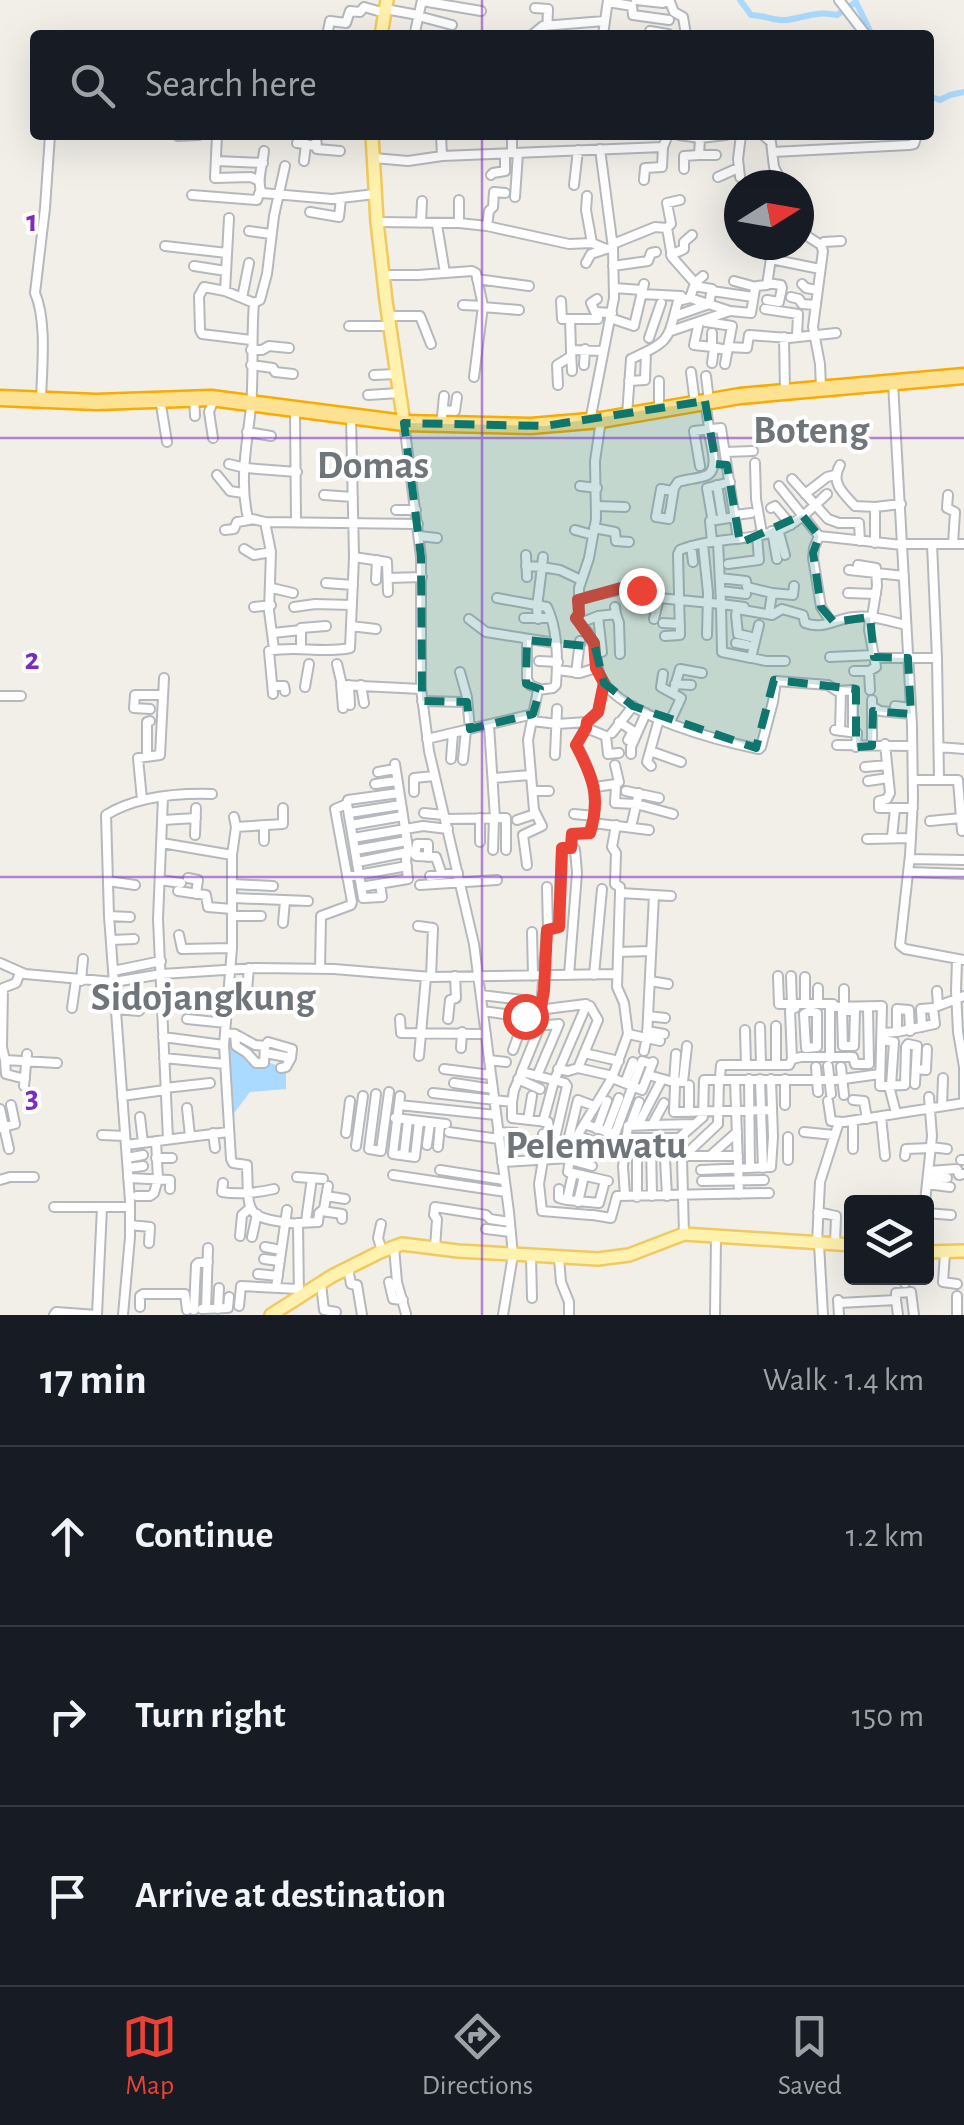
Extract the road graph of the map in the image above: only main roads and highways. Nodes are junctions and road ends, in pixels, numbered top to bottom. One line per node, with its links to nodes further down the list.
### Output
1 (372, 140): 4 (main road)
2 (964, 376): 4 (highway)
3 (0, 398): 4 (highway)
4 (404, 423)
5 (844, 1245): 8 (main road)
6 (934, 1252): 7 (main road)
7 (964, 1252)
8 (271, 1315)

